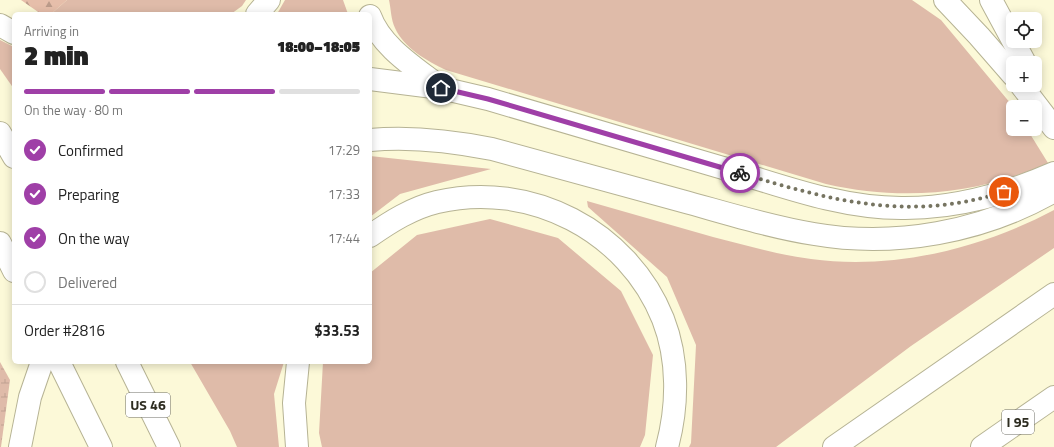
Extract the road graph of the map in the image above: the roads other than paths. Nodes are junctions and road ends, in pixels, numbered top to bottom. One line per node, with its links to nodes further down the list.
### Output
1 (269, 0): 5 (main road)
2 (365, 0): 6 (main road)
3 (945, 0): 11 (main road)
4 (991, 0): 10 (main road)
5 (259, 12)
6 (369, 12)
7 (372, 19): 13 (main road)
8 (0, 25): 9 (main road)
9 (12, 32)
10 (1021, 56)
11 (1006, 67)
12 (372, 80): 13 (main road)
13 (441, 88): 21 (main road)
14 (1026, 92): 17 (main road)
15 (1040, 92): 16 (main road)
16 (1054, 118)
17 (1054, 128)
18 (0, 133): 20 (main road)
19 (372, 140): 22 (main road)
20 (12, 154)
21 (1054, 172)
22 (1054, 191)
23 (372, 235): 36 (main road)
24 (0, 243): 25 (main road)
25 (12, 267)
26 (1054, 294): 37 (main road)
27 (41, 364): 32 (main road)
28 (60, 364): 33 (main road)
29 (128, 364): 34 (main road, US 46)
30 (298, 364): 35 (main road)
31 (1054, 397): 38 (main road, I 95)
32 (20, 447)
33 (101, 447)
34 (169, 447)
35 (297, 447)
36 (667, 447)
37 (834, 447)
38 (982, 447)

